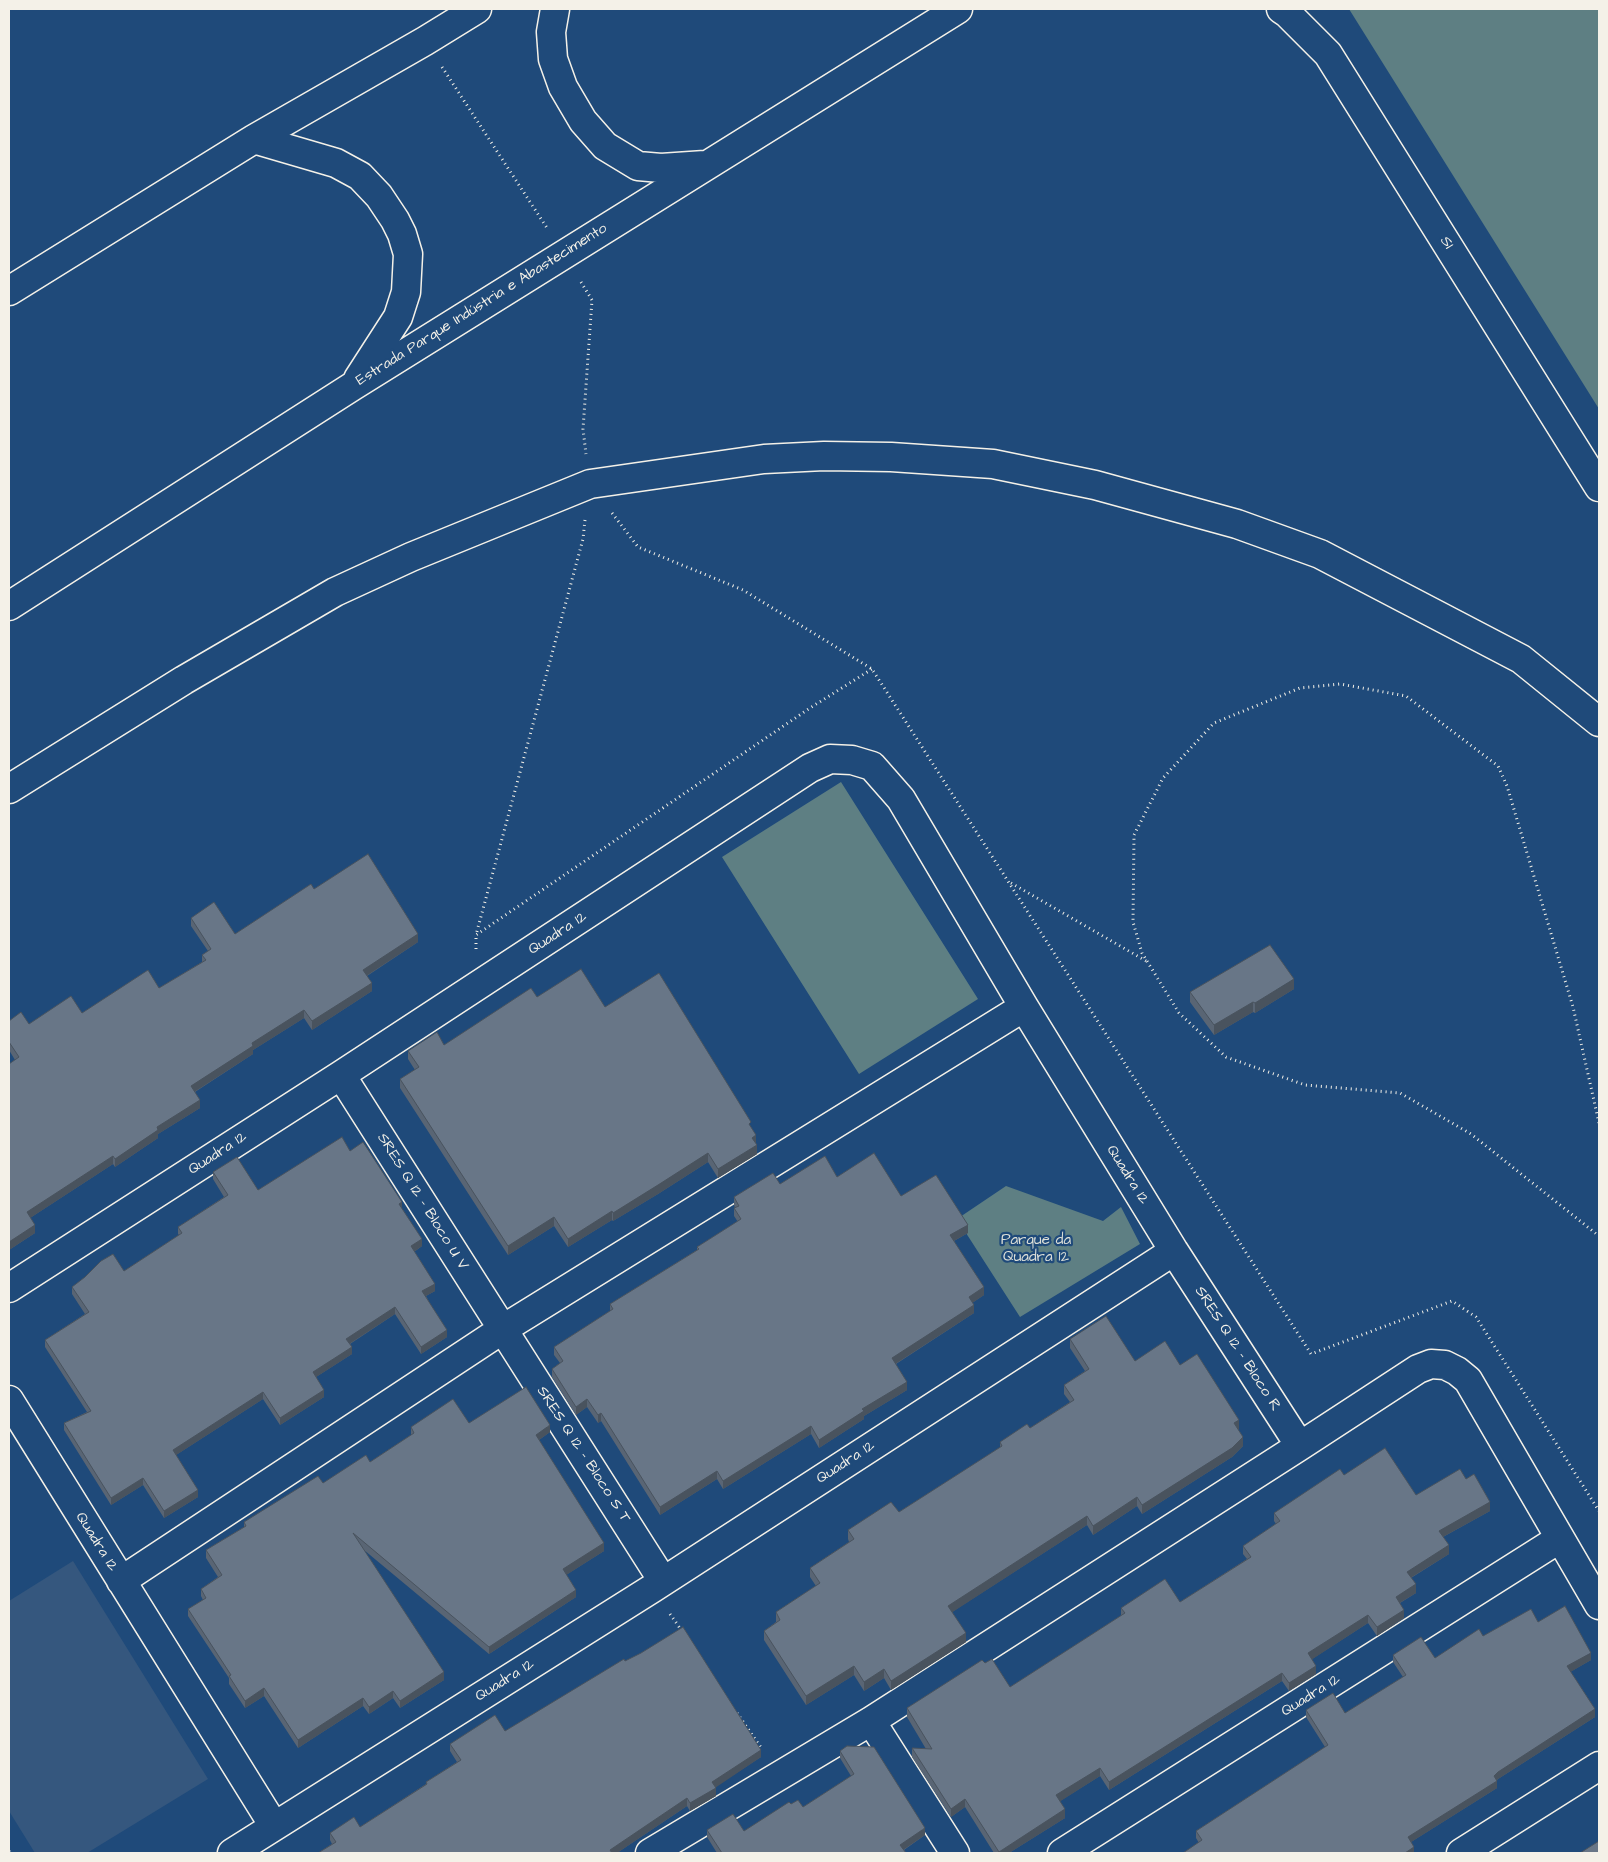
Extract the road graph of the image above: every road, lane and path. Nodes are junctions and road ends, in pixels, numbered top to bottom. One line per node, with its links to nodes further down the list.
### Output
1 (477, 9): 5 (main road)
2 (555, 9): 7 (main road)
3 (958, 9): 7 (main road, Estrada Parque Indústria e Abastecimento)
4 (1281, 9): 12 (main road, S1)
5 (425, 41): 6 (main road); 8 (path)
6 (254, 138): 9 (main road); 10 (main road)
7 (707, 165): 8 (main road, Estrada Parque Indústria e Abastecimento)
8 (564, 254): 10 (main road, Estrada Parque Indústria e Abastecimento); 11 (path)
9 (9, 291)
10 (353, 386): 13 (main road, Estrada Parque Indústria e Abastecimento)
11 (590, 484): 14 (path); 14 (path); 15 (main road); 16 (main road)
12 (1599, 487)
13 (9, 606)
14 (872, 669): 17 (path)
15 (1599, 722)
16 (9, 789)
17 (1010, 883): 18 (path); 28 (path)
18 (1148, 962): 21 (path); 22 (path)
19 (1024, 1007): 20 (main road, Quadra 12); 23 (main road, Quadra 12); 25 (main road, Quadra 12)
20 (341, 1075): 24 (main road, Quadra 12); 25 (main road, SRES Q 12 - Bloco U V)
21 (1599, 1123)
22 (1599, 1236)
23 (1174, 1251): 27 (main road, SRES Q 12 - Bloco R); 31 (main road, Quadra 12)
24 (9, 1288)
25 (502, 1330): 30 (main road, Quadra 12); 31 (main road, SRES Q 12 - Bloco S T)
26 (9, 1400): 30 (main road, Quadra 12)
27 (1300, 1446): 29 (main road); 35 (main road)
28 (1599, 1511)
29 (1559, 1539): 32 (main road); 42 (main road, Quadra 12)
30 (121, 1581): 38 (main road, Quadra 12)
31 (658, 1585): 33 (path); 38 (main road, Quadra 12)
32 (1599, 1605)
33 (686, 1637)
34 (735, 1710): 37 (path)
35 (871, 1721): 37 (main road); 41 (main road)
36 (1599, 1766): 43 (main road)
37 (779, 1775): 40 (main road)
38 (274, 1826): 39 (main road, Quadra 12)
39 (232, 1853)
40 (650, 1853)
41 (955, 1853)
42 (1062, 1853)
43 (1461, 1853)

